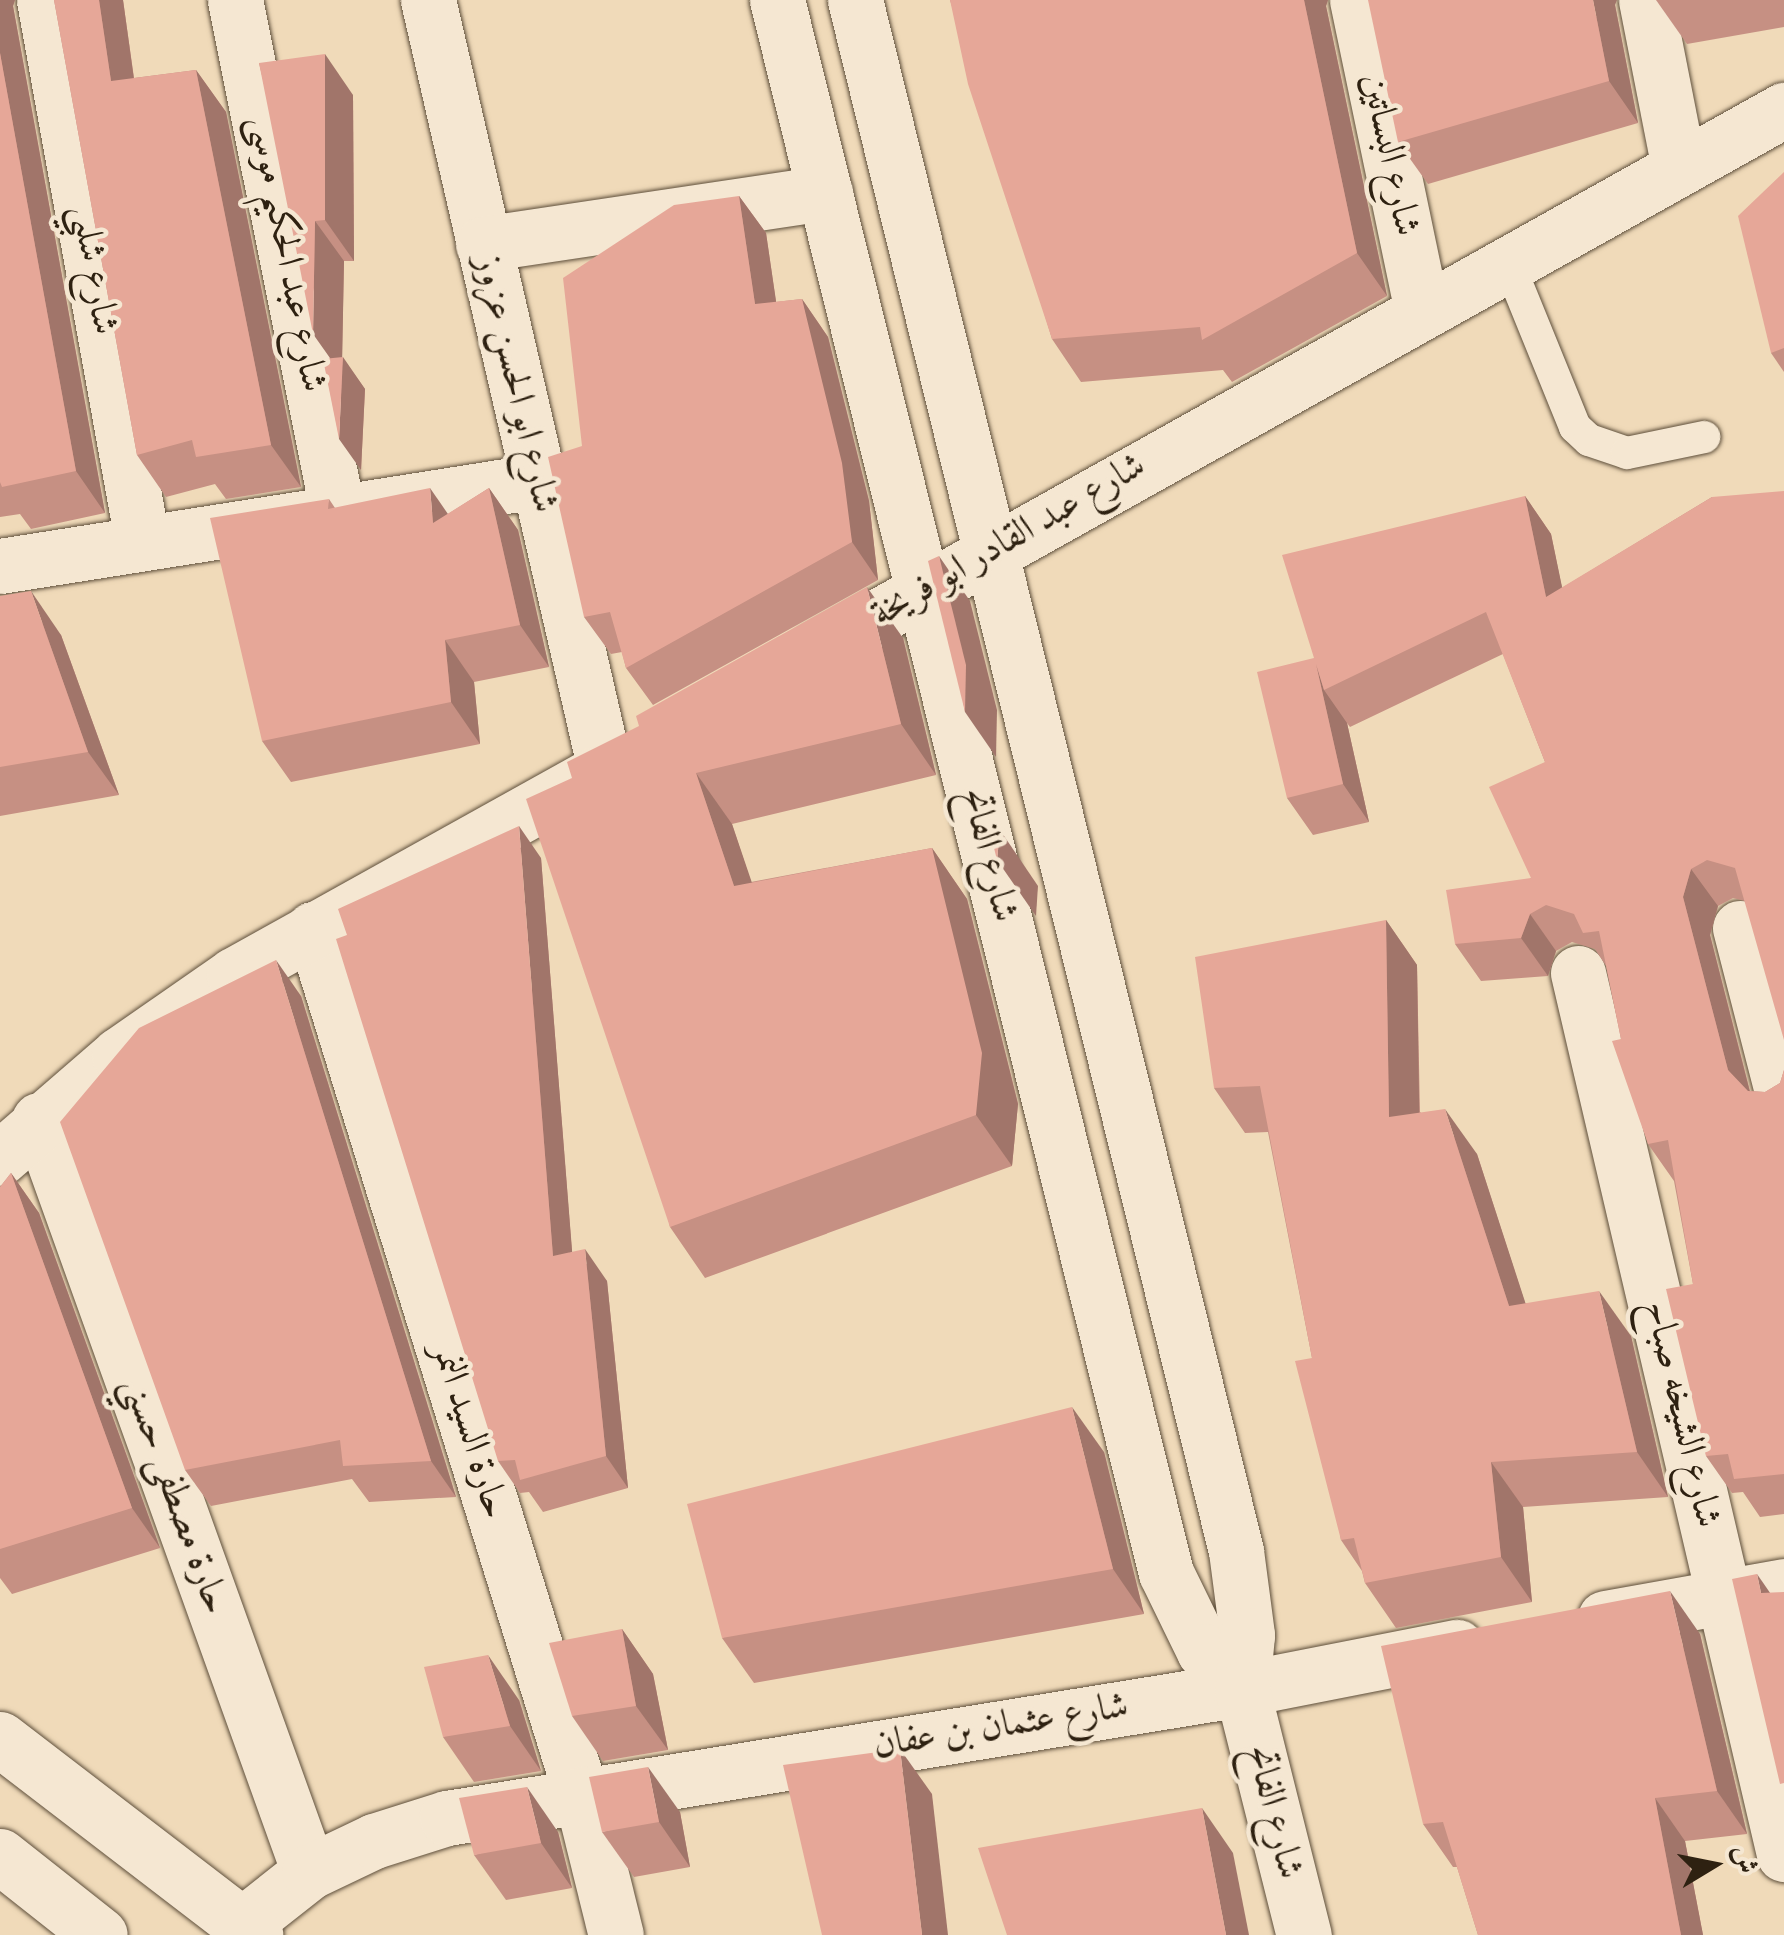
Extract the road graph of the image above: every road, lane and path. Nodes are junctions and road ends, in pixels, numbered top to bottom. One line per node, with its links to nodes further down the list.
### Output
1 (44, 0): 17 (street, شارع شلبي)
2 (234, 0): 16 (street, شارع عبد الحكيم موسى)
3 (428, 0): 11 (street, شارع ابو الحسن عزوز)
4 (777, 0): 10 (street, شارع الفاتح)
5 (855, 0): 18 (street, شارع الفاتح)
6 (1357, 0): 13 (street, شارع البساتين)
7 (1646, 0): 9 (street)
8 (1784, 110): 9 (street, شارع عبد القادر ابو فريخة)
9 (1679, 168): 12 (street, شارع عبد القادر ابو فريخة)
10 (825, 193): 11 (street); 20 (street, شارع الفاتح)
11 (484, 244): 15 (street, شارع ابو الحسن عزوز)
12 (1508, 262): 13 (street, شارع عبد القادر ابو فريخة); 14 (lane)
13 (1422, 310): 18 (street, شارع عبد القادر ابو فريخة)
14 (1704, 437)
15 (537, 481): 16 (street); 23 (street, شارع ابو الحسن عزوز)
16 (336, 509): 17 (street)
17 (142, 540): 19 (street)
18 (989, 549): 20 (street, شارع عبد القادر ابو فريخة); 32 (street, شارع الفاتح)
19 (0, 566)
20 (923, 591): 21 (street, شارع عبد القادر ابو فريخة); 32 (street, شارع الفاتح)
21 (772, 675)
22 (656, 740): 23 (street)
23 (605, 768): 25 (street)
24 (1740, 928): 27 (street)
25 (313, 929): 28 (street); 34 (street, حارة السيد النمر)
26 (1578, 973): 31 (street, شارع الشيخه صباح)
27 (1784, 1098)
28 (39, 1120): 29 (street); 37 (street, حارة مصطفى حسني)
29 (0, 1158)
30 (1784, 1586): 31 (street, شارع عثمان بن عفان)
31 (1723, 1596): 32 (street, شارع عثمان بن عفان); 35 (street, شارع الشيخه صباح)
32 (1242, 1689): 34 (street, شارع عثمان بن عفان); 41 (street, شارع الفاتح)
33 (0, 1739): 38 (street)
34 (581, 1794): 37 (street, شارع عثمان بن عفان); 40 (street, حارة السيد النمر)
35 (1784, 1854)
36 (0, 1856): 39 (street)
37 (308, 1872): 38 (street, شارع عثمان بن عفان)
38 (249, 1930)
39 (100, 1935)
40 (616, 1935)
41 (1304, 1935)

